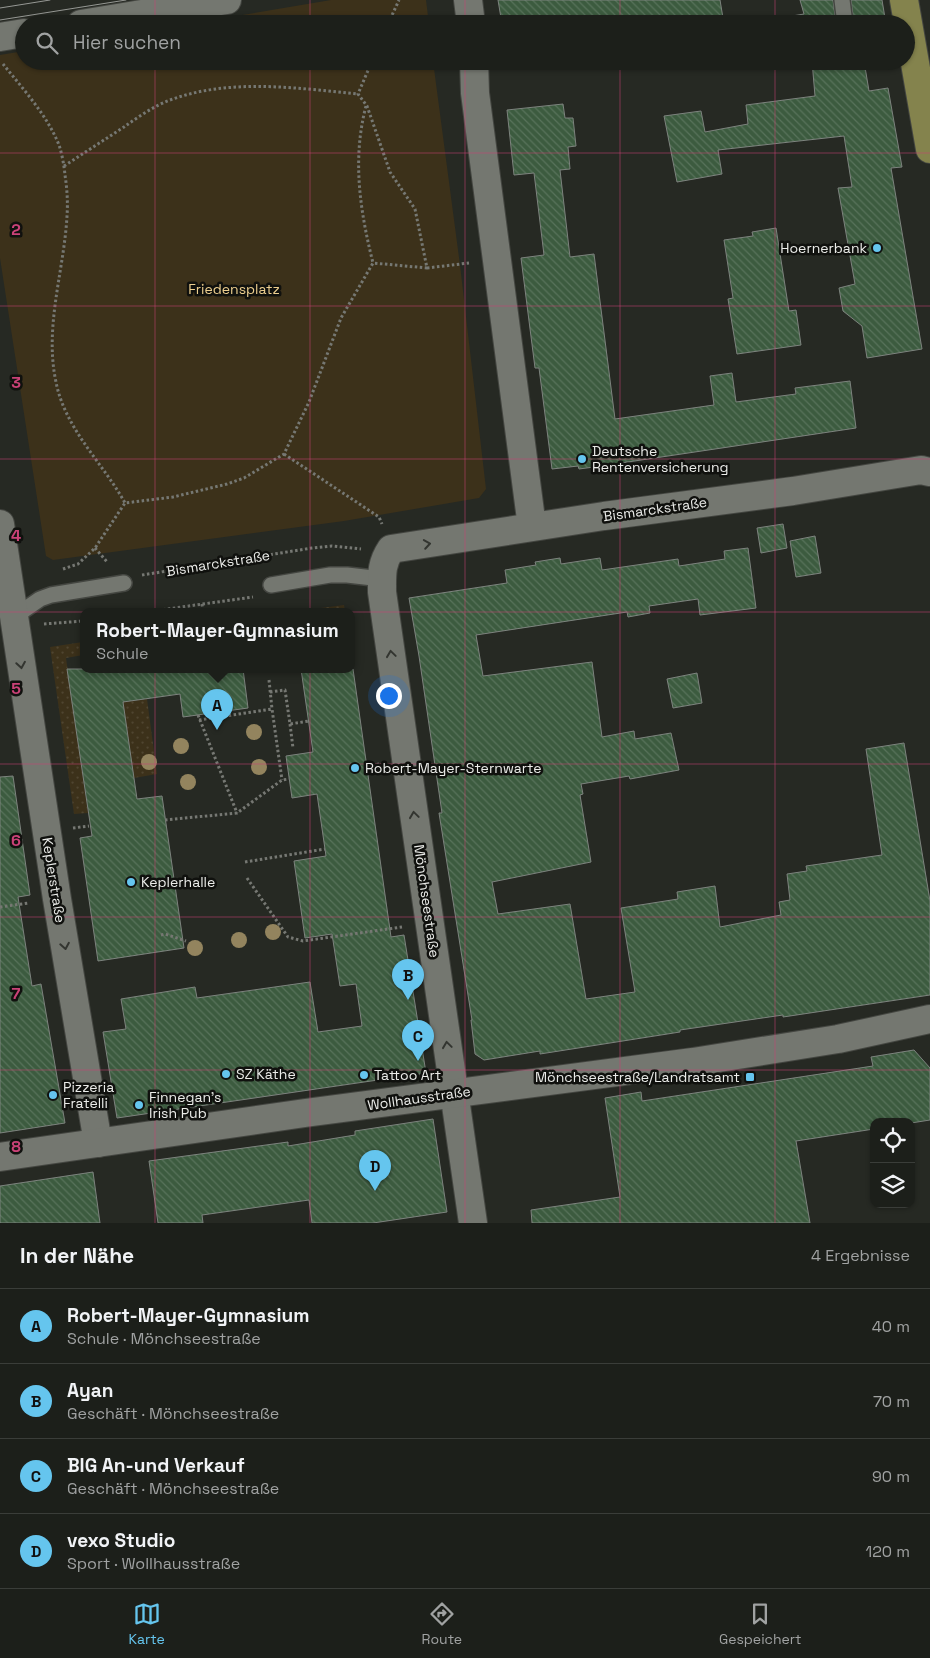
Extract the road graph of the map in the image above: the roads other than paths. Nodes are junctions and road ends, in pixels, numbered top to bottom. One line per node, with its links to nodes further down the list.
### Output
1 (227, 0): 5 (street)
2 (468, 0): 6 (street)
3 (842, 0): 7 (lane)
4 (904, 0): 8 (main road)
5 (136, 15)
6 (470, 15)
7 (844, 15)
8 (906, 15)
9 (15, 34): 10 (street)
10 (0, 37)
11 (474, 70): 16 (street)
12 (913, 70): 13 (main road)
13 (930, 149)
14 (925, 471): 16 (street, Bismarckstraße)
15 (0, 524): 20 (street)
16 (532, 527): 17 (street, Bismarckstraße, one-way to 16)
17 (386, 562): 19 (lane); 24 (street, Mönchseestraße, one-way to 17)
18 (124, 583): 20 (lane)
19 (272, 585)
20 (7, 618): 25 (street, Keplerstraße, one-way to 25)
21 (930, 1019): 23 (street, Wollhausstraße)
22 (930, 1032): 23 (street, Wollhausstraße)
23 (838, 1039): 24 (street, Wollhausstraße)
24 (454, 1093): 25 (street, Wollhausstraße); 27 (street, Mönchseestraße)
25 (98, 1143): 26 (street, Wollhausstraße)
26 (0, 1157)
27 (473, 1223)

